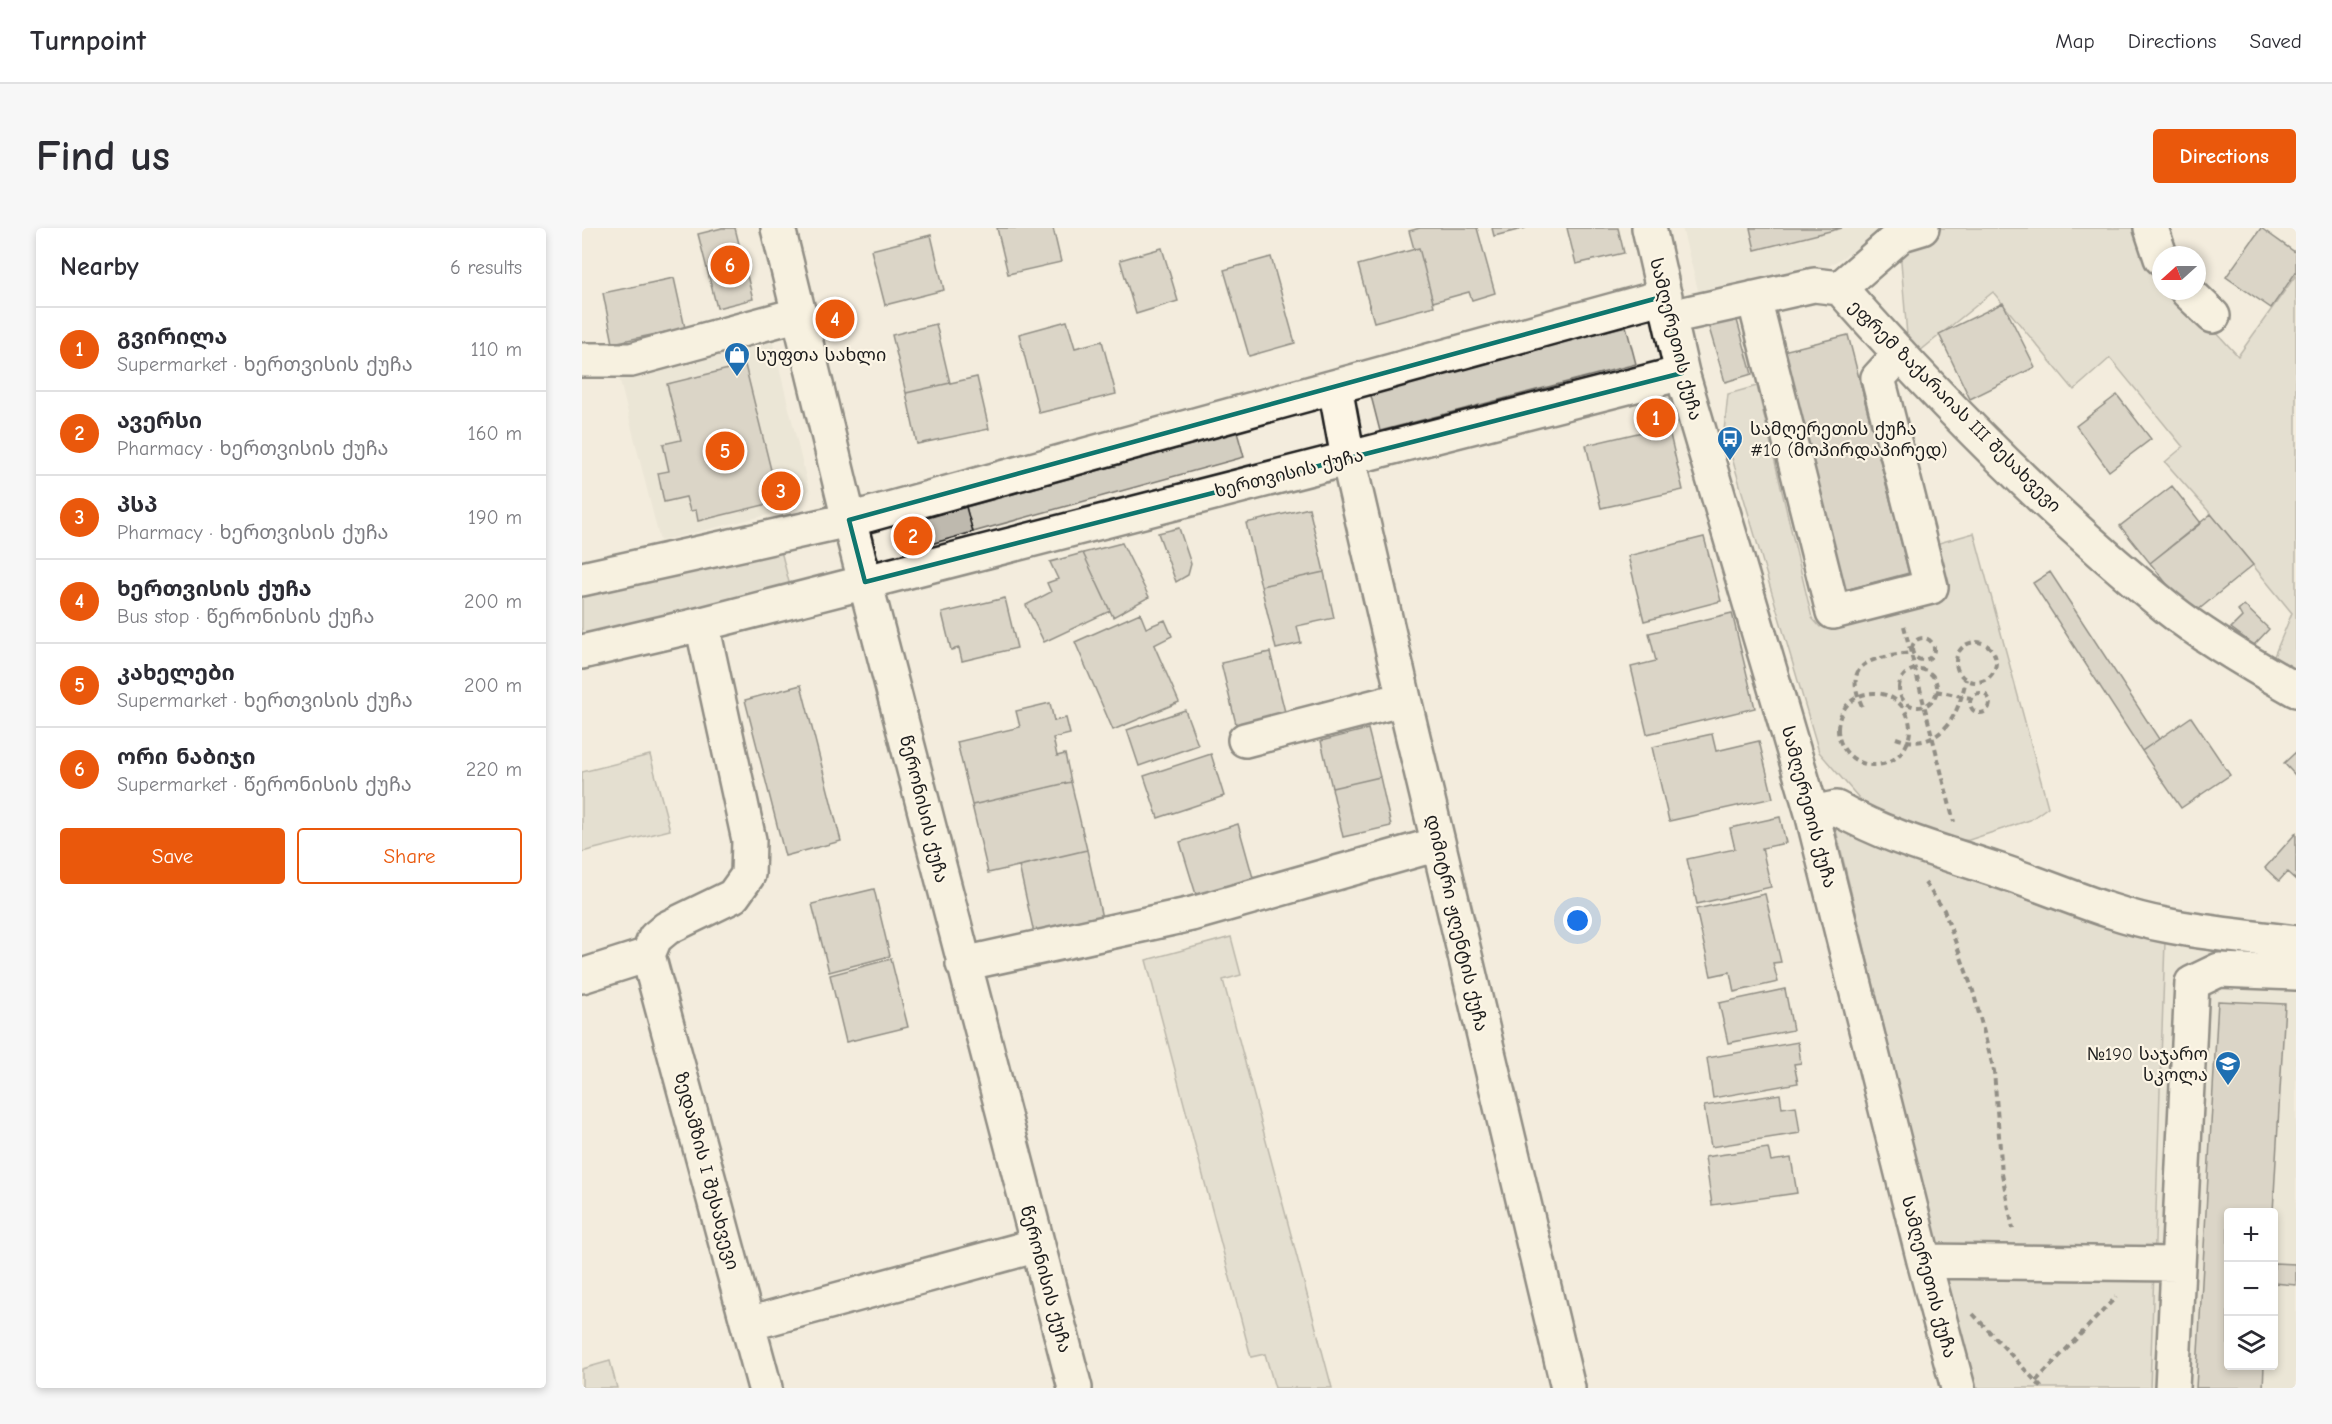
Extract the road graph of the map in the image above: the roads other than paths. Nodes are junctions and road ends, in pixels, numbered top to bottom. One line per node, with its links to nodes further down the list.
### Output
1 (778, 228): 10 (street, წერონისის ქუჩა)
2 (1649, 228): 9 (street, სამღერეთის ქუჩა)
3 (2151, 228): 5 (street)
4 (1908, 230): 6 (street)
5 (2157, 246)
6 (1840, 288): 7 (street, ეფრემ ზაქარაიას III შესახვევი); 12 (street, ეფრემ ზაქარაიას III შესახვევი)
7 (1754, 298): 9 (street, ეფრემ ზაქარაიას III შესახვევი); 12 (street)
8 (2196, 300): 11 (street)
9 (1668, 306): 14 (street, სამღერეთის ქუჩა); 15 (street)
10 (800, 314): 13 (street); 17 (street, წერონისის ქუჩა)
11 (2213, 316)
12 (1900, 354): 22 (street, ეფრემ ზაქარაიას III შესახვევი)
13 (582, 360)
14 (1682, 373): 16 (street, ხერთვისის ქუჩა); 25 (street, სამღერეთის ქუჩა)
15 (1335, 387): 16 (street, დიმიტრი ჟღენტის ქუჩა); 17 (street)
16 (1348, 458): 19 (street, ხერთვისის ქუჩა); 23 (street, დიმიტრი ჟღენტის ქუჩა)
17 (849, 520): 18 (street); 19 (street, წერონისის ქუჩა)
18 (582, 579)
19 (866, 582): 20 (street, ხერთვისის ქუჩა); 29 (street, წერონისის ქუჩა)
20 (702, 624): 21 (street, ხერთვისის ქუჩა); 28 (street)
21 (582, 652)
22 (2296, 690)
23 (1404, 699): 24 (street); 26 (street, დიმიტრი ჟღენტის ქუჩა)
24 (1245, 740)
25 (1812, 813): 27 (street); 33 (street, სამღერეთის ქუჩა)
26 (1438, 844): 29 (street); 38 (street, დიმიტრი ჟღენტის ქუჩა)
27 (2295, 943)
28 (648, 955): 31 (street); 35 (street, ზედამზის I შესახვევი)
29 (963, 964): 32 (street, წერონისის ქუჩა)
30 (2296, 974): 34 (street)
31 (582, 976)
32 (1038, 1245): 35 (street); 37 (street, წერონისის ქუჩა)
33 (1923, 1261): 34 (street); 39 (street, სამღერეთის ქუჩა)
34 (2162, 1264): 40 (street)
35 (748, 1324): 36 (street, ზედამზის I შესახვევი)
36 (765, 1388)
37 (1075, 1388)
38 (1568, 1388)
39 (1958, 1388)
40 (2172, 1388)

